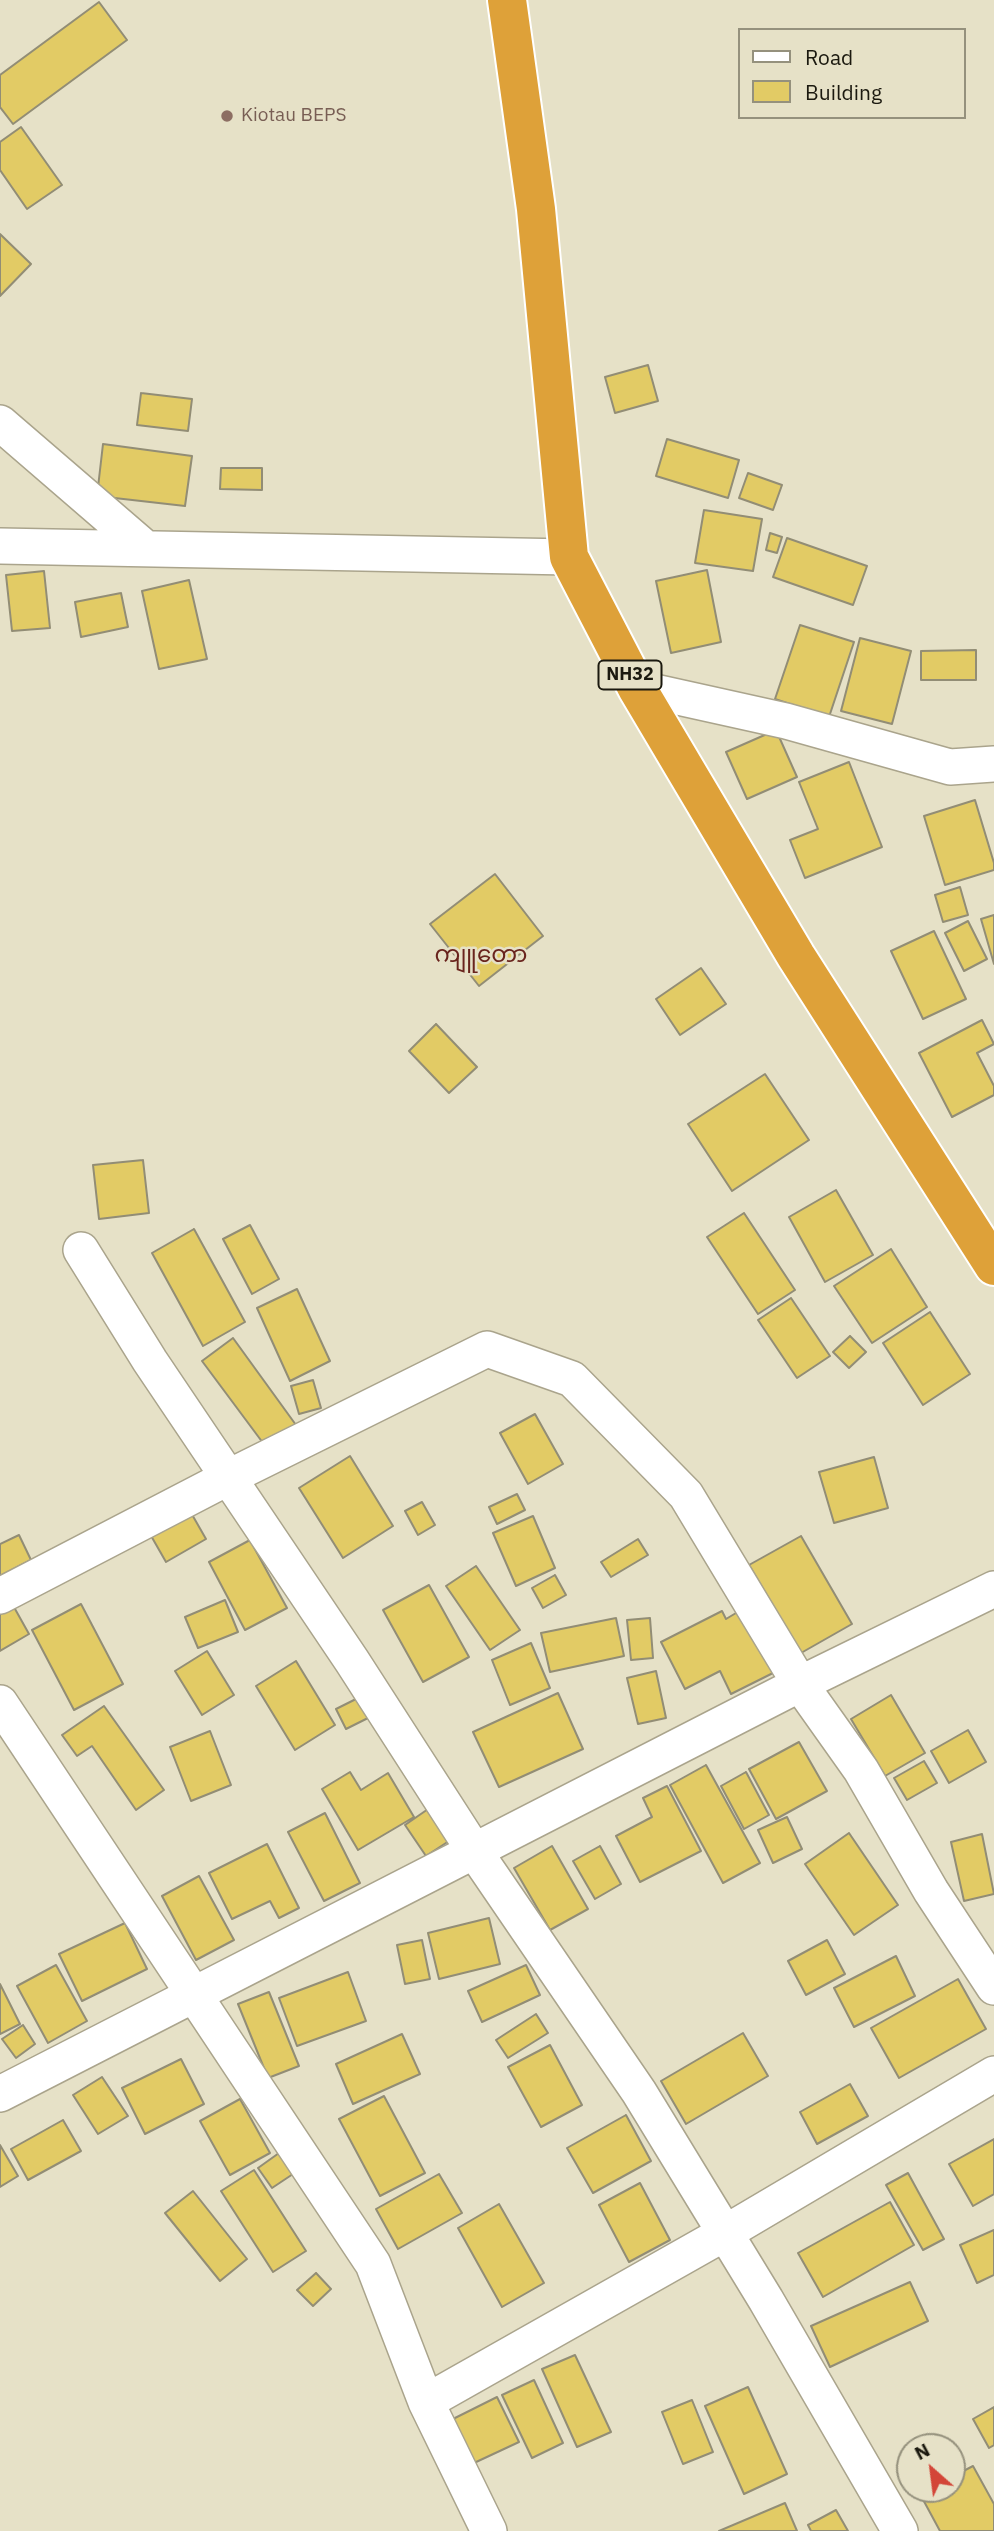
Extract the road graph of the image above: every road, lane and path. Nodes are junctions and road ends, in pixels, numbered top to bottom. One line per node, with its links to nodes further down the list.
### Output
1 (507, 0): 5 (highway, NH32)
2 (0, 423): 4 (street)
3 (0, 546): 4 (street)
4 (145, 548): 5 (street)
5 (569, 557): 6 (highway, NH32)
6 (637, 688): 7 (street); 9 (highway, NH32)
7 (994, 764)
8 (81, 1250): 10 (street)
9 (994, 1266)
10 (227, 1478): 12 (street); 13 (street); 15 (street)
11 (994, 1589): 13 (street)
12 (0, 1596)
13 (800, 1684): 15 (street); 16 (street)
14 (0, 1703): 17 (street)
15 (475, 1852): 17 (street); 20 (street)
16 (994, 1987)
17 (194, 1995): 19 (street); 21 (street)
18 (994, 2074): 20 (street)
19 (0, 2094)
20 (725, 2233): 21 (street); 23 (street)
21 (426, 2402): 22 (street)
22 (489, 2531)
23 (900, 2531)

